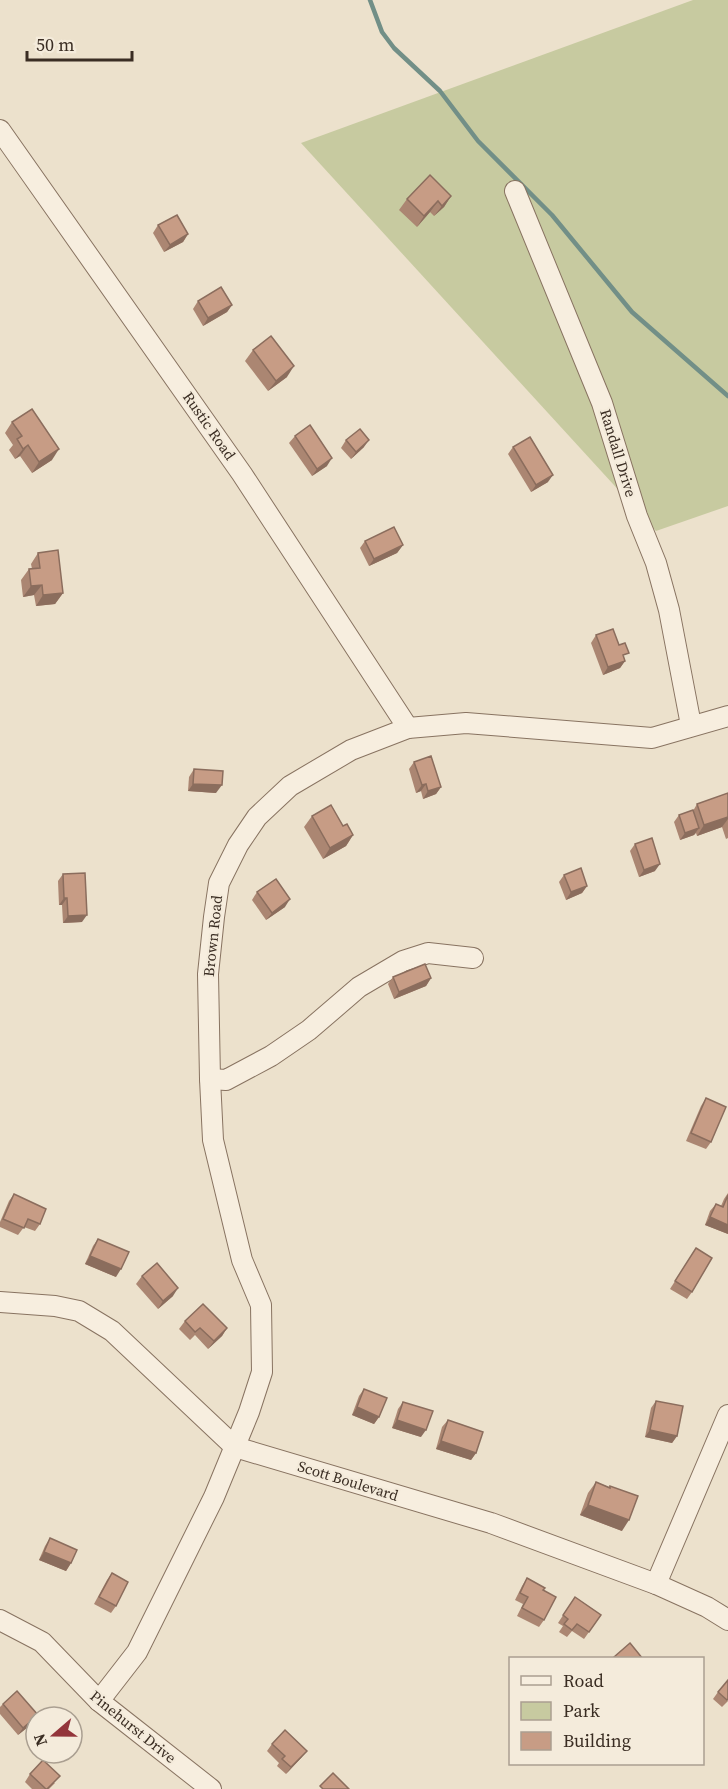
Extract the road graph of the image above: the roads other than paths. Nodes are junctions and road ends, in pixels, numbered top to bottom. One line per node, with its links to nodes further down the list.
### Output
1 (0, 130): 5 (street, Rustic Road)
2 (515, 190): 4 (street, Randall Drive)
3 (728, 716): 4 (street, Brown Road)
4 (691, 725): 5 (street, Brown Road)
5 (408, 728): 7 (street, Brown Road)
6 (473, 958): 7 (street)
7 (210, 1079): 10 (street, Brown Road)
8 (0, 1302): 10 (street, Scott Boulevard)
9 (728, 1415): 11 (street)
10 (235, 1447): 11 (street, Scott Boulevard); 14 (street, Brown Road)
11 (656, 1584): 13 (street, Scott Boulevard)
12 (0, 1620): 14 (street, Pinehurst Drive)
13 (728, 1620)
14 (99, 1701): 15 (street, Pinehurst Drive)
15 (211, 1789)

